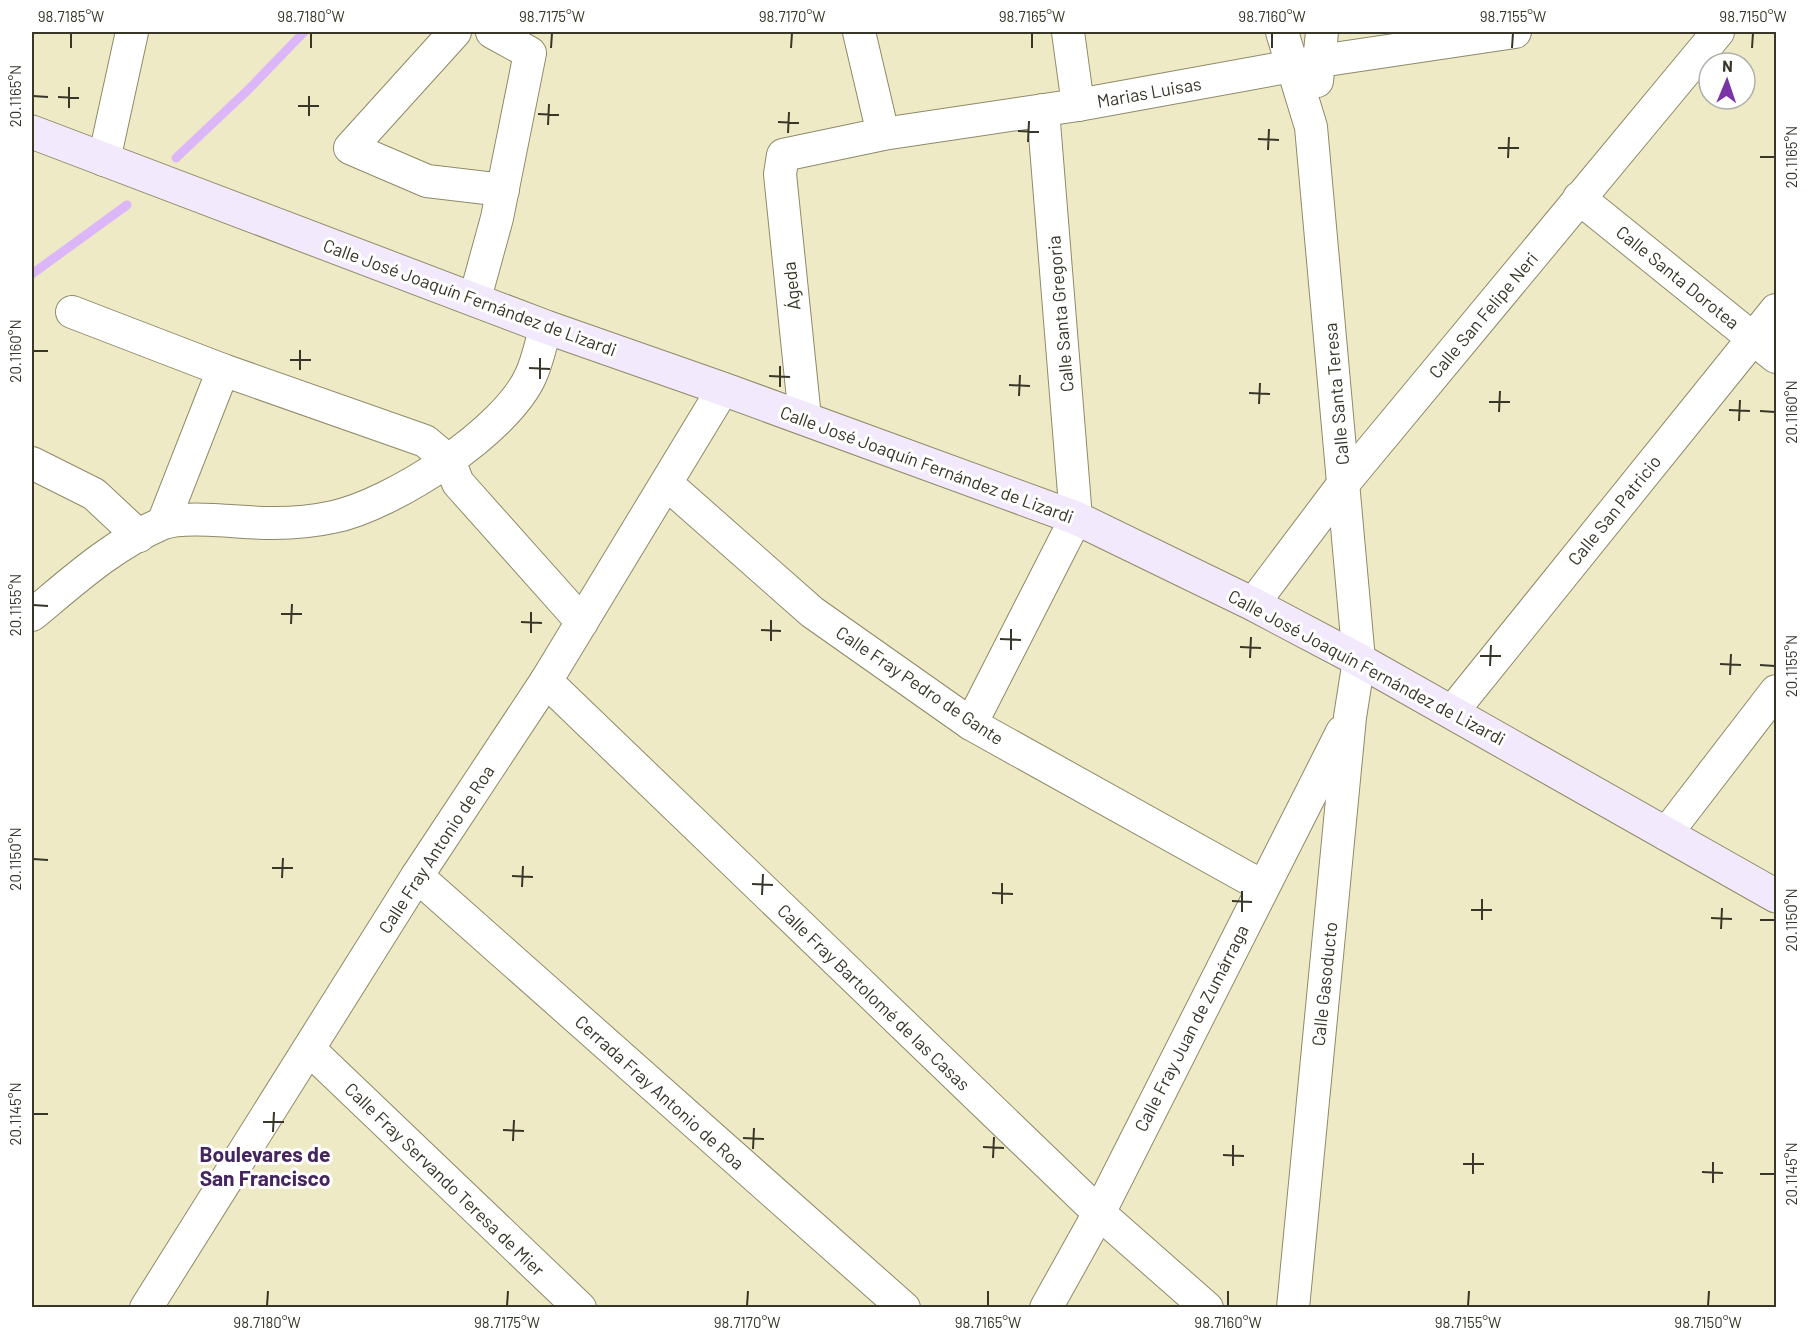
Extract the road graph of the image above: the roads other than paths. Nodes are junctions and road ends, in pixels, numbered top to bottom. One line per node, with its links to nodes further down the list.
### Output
1 (132, 32): 15 (street)
2 (454, 32): 16 (street)
3 (492, 32): 16 (street)
4 (859, 32): 13 (street)
5 (1068, 32): 10 (street)
6 (1282, 32): 9 (street)
7 (1515, 32): 9 (street, Marias Luisas)
8 (1718, 32): 17 (street, Calle San Felipe Neri)
9 (1311, 53): 10 (street, Marias Luisas); 28 (street, Calle Santa Teresa)
10 (1078, 105): 11 (street, Marias Luisas)
11 (1043, 110): 13 (street, Marias Luisas); 30 (street, Calle Santa Gregoria)
12 (32, 132): 15 (street, Calle José Joaquín Fernández de Lizardi)
13 (883, 134): 14 (street, Marias Luisas)
14 (783, 155): 25 (street, Ágeda)
15 (104, 160): 18 (street, Calle José Joaquín Fernández de Lizardi)
16 (503, 190): 18 (street)
17 (1579, 198): 22 (street, Calle Santa Dorotea); 28 (street, Calle San Felipe Neri)
18 (475, 298): 21 (street, Calle José Joaquín Fernández de Lizardi)
19 (1776, 310): 22 (street, Calle San Patricio)
20 (72, 312): 23 (street)
21 (546, 327): 24 (street, Calle José Joaquín Fernández de Lizardi); 26 (street)
22 (1765, 347): 38 (street, Calle San Patricio)
23 (223, 370): 26 (street); 31 (street)
24 (723, 388): 25 (street, Calle José Joaquín Fernández de Lizardi); 29 (street, Calle Fray Antonio de Roa)
25 (805, 418): 30 (street, Calle José Joaquín Fernández de Lizardi)
26 (449, 461): 31 (street); 34 (street)
27 (32, 463): 31 (street)
28 (1344, 483): 32 (street, Calle San Felipe Neri); 35 (street, Calle Santa Teresa)
29 (667, 484): 34 (street, Calle Fray Antonio de Roa); 40 (street, Calle Fray Pedro de Gante)
30 (1076, 518): 32 (street, Calle José Joaquín Fernández de Lizardi); 40 (street)
31 (151, 530): 33 (street)
32 (1253, 604): 35 (street, Calle José Joaquín Fernández de Lizardi)
33 (32, 615)
34 (582, 622): 36 (street, Calle Fray Antonio de Roa)
35 (1359, 660): 38 (street, Calle José Joaquín Fernández de Lizardi); 39 (street, Calle Gasoducto)
36 (546, 681): 42 (street, Calle Fray Antonio de Roa); 46 (street, Calle Fray Bartolomé de las Casas)
37 (1776, 691): 41 (street)
38 (1452, 712): 41 (street, Calle José Joaquín Fernández de Lizardi)
39 (1350, 717): 43 (street, Calle Fray Juan de Zumárraga); 52 (street, Calle Gasoducto)
40 (970, 724): 43 (street, Calle Fray Pedro de Gante)
41 (1666, 834): 44 (street, Calle José Joaquín Fernández de Lizardi)
42 (417, 876): 45 (street, Calle Fray Antonio de Roa); 49 (street, Cerrada Fray Antonio de Roa)
43 (1262, 886): 46 (street, Calle Fray Juan de Zumárraga)
44 (1776, 896)
45 (310, 1050): 47 (street, Calle Fray Antonio de Roa); 48 (street, Calle Fray Servando Teresa de Mier)
46 (1098, 1213): 50 (street, Calle Fray Juan de Zumárraga); 51 (street, Calle Fray Bartolomé de las Casas)
47 (146, 1308)
48 (580, 1308)
49 (904, 1308)
50 (1046, 1308)
51 (1207, 1308)
52 (1293, 1308)

